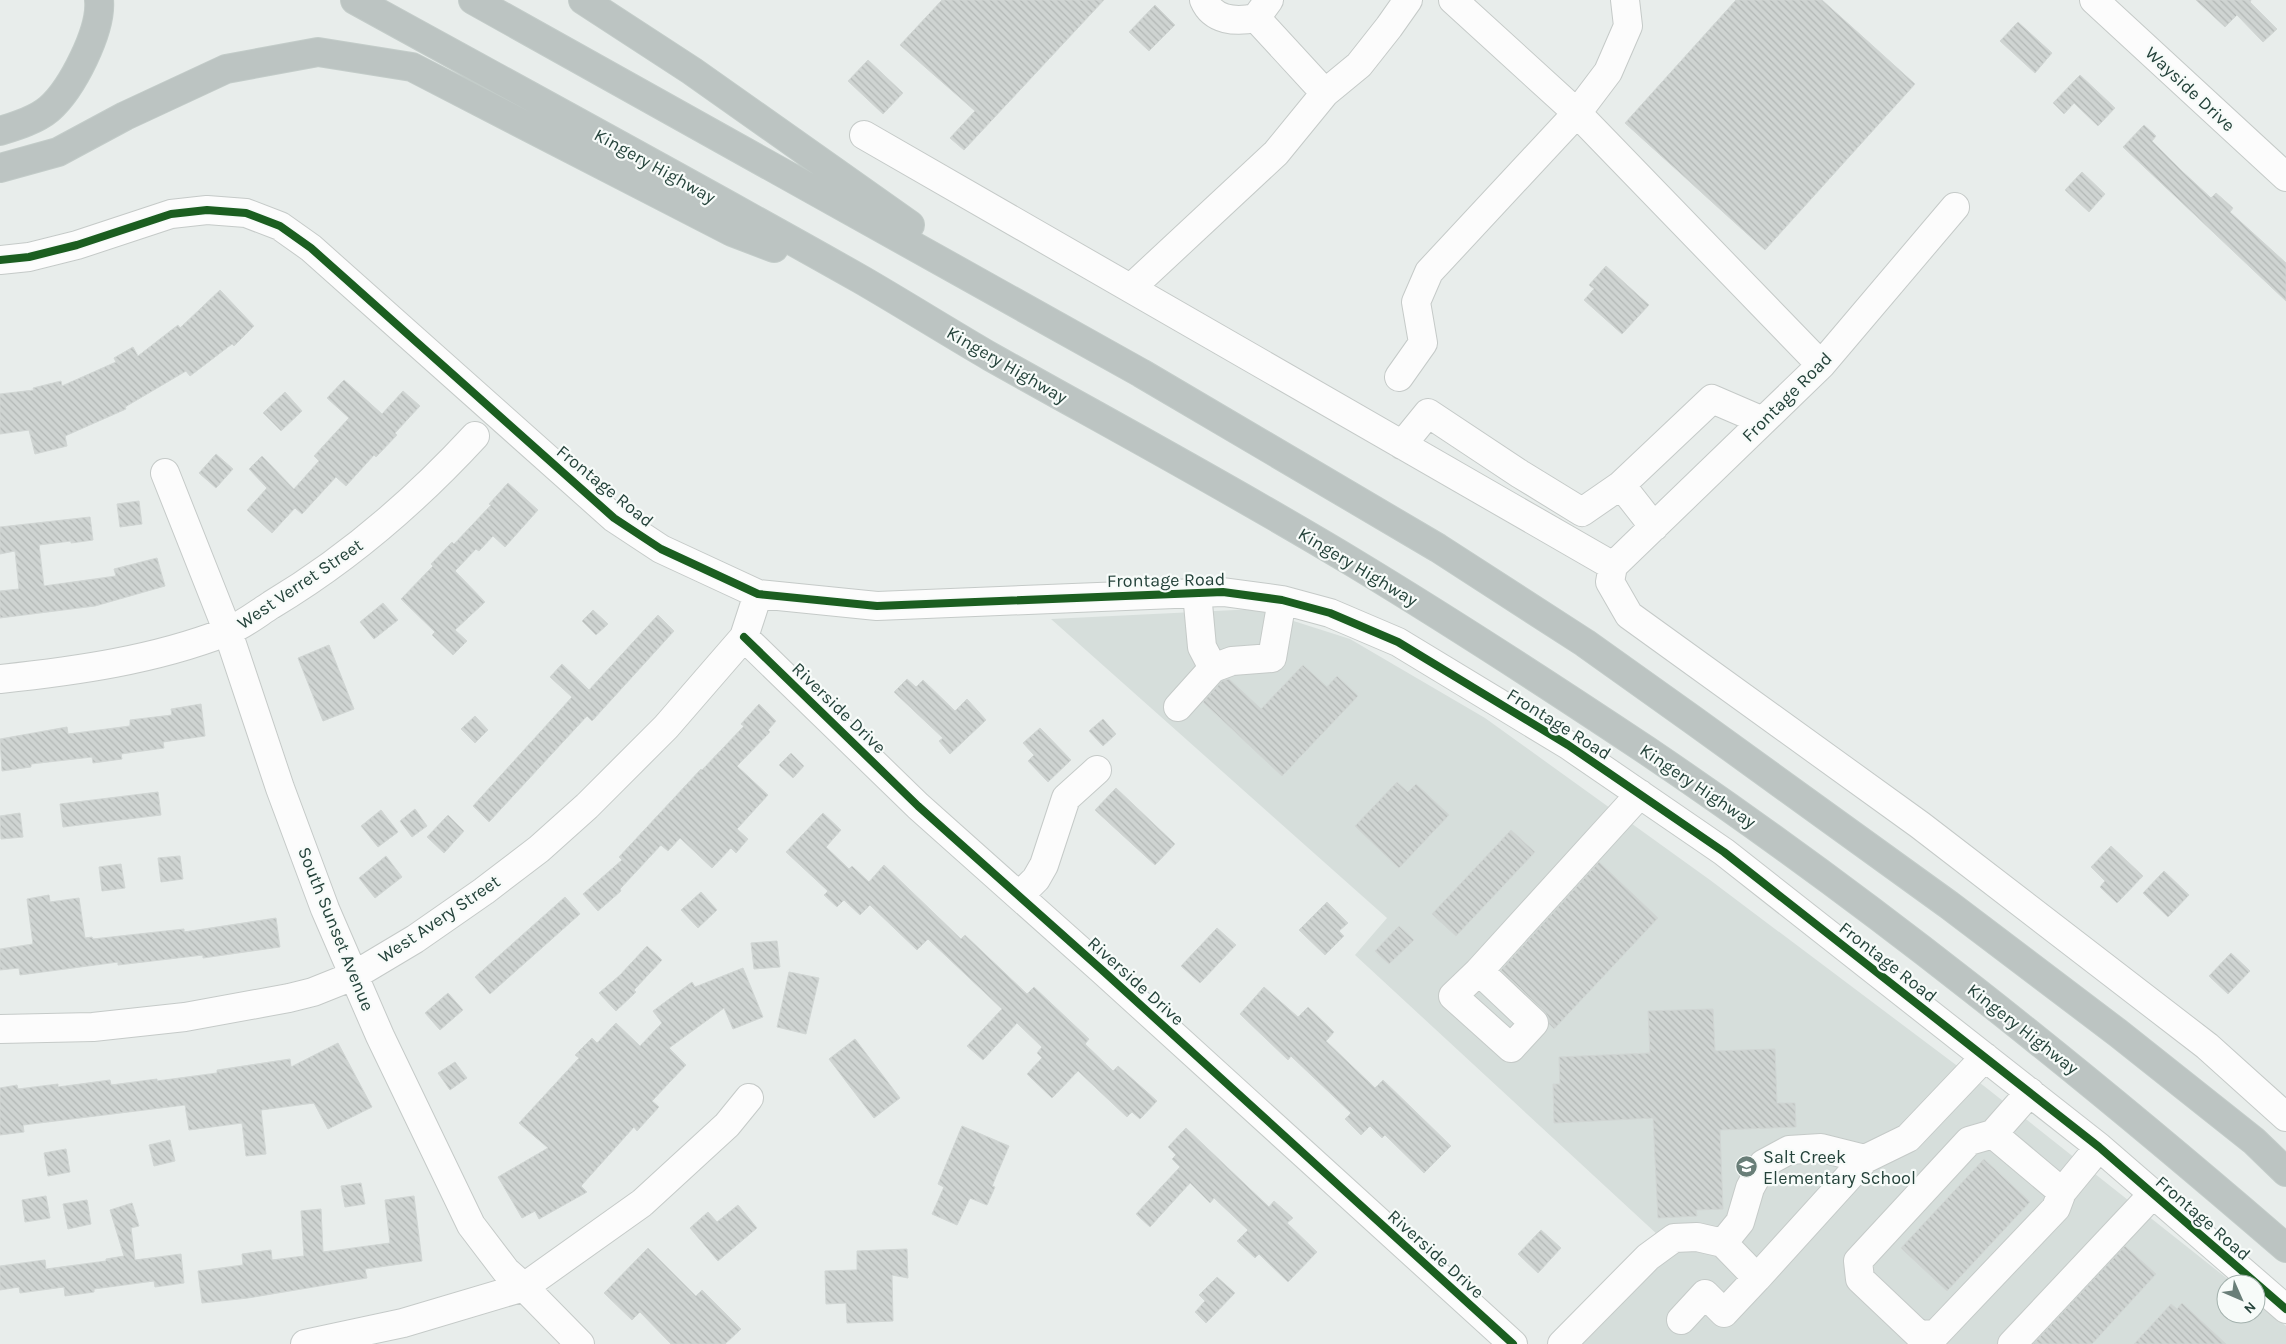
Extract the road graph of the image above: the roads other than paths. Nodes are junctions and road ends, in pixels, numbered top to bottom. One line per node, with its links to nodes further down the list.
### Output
1 (99, 0): 13 (highway)
2 (355, 0): 19 (highway, Kingery Highway)
3 (473, 0): 22 (highway)
4 (583, 0): 22 (highway)
5 (1204, 0): 10 (street)
6 (1408, 0): 11 (street)
7 (1453, 0): 12 (street)
8 (1625, 0): 12 (street)
9 (2094, 0): 16 (street, Wayside Drive)
10 (1262, 9): 11 (street)
11 (1325, 93): 20 (street)
12 (1577, 114): 21 (street); 23 (street)
13 (0, 131)
14 (864, 134): 20 (street)
15 (0, 168): 19 (highway)
16 (2286, 177)
17 (1956, 207): 21 (street, Frontage Road)
18 (0, 260): 32 (street, Frontage Road)
19 (866, 282): 56 (highway, Kingery Highway)
20 (1130, 288): 26 (street)
21 (1821, 365): 24 (street, Frontage Road)
22 (1141, 373): 52 (highway)
23 (1399, 376)
24 (1763, 420): 28 (street); 29 (street, Frontage Road)
25 (475, 436): 34 (street, West Verret Street)
26 (1402, 445): 28 (street); 30 (street)
27 (165, 473): 34 (street, South Sunset Avenue)
28 (1621, 485): 29 (street)
29 (1654, 527): 30 (street, Frontage Road)
30 (1613, 566): 48 (street)
31 (1198, 593): 32 (street, Frontage Road); 33 (street, Frontage Road); 36 (street)
32 (758, 594): 35 (street, West Avery Street)
33 (1282, 600): 36 (street); 40 (street, Frontage Road)
34 (228, 632): 37 (street, West Verret Street); 43 (street, South Sunset Avenue)
35 (744, 637): 41 (street, Riverside Drive); 43 (street, West Avery Street)
36 (1213, 668): 38 (street)
37 (0, 679)
38 (1178, 707)
39 (1097, 770): 41 (street)
40 (1640, 794): 42 (street); 45 (street, Frontage Road)
41 (1019, 896): 63 (street, Riverside Drive)
42 (1479, 970)
43 (353, 976): 44 (street, West Avery Street); 58 (street, South Sunset Avenue)
44 (0, 1029)
45 (1985, 1057): 46 (street, Frontage Road); 51 (street)
46 (2030, 1092): 49 (street); 50 (street, Frontage Road)
47 (749, 1098): 58 (street)
48 (2286, 1117)
49 (1993, 1134): 53 (street); 53 (street)
50 (2099, 1147): 53 (street); 54 (street, Frontage Road)
51 (1865, 1159): 55 (street); 57 (street)
52 (2286, 1172)
53 (2062, 1192)
54 (2153, 1194): 59 (street, Frontage Road); 65 (street)
55 (1723, 1243): 57 (street); 64 (street)
56 (2286, 1248)
57 (1757, 1278): 60 (street)
58 (524, 1286): 61 (street); 62 (street, South Sunset Avenue)
59 (2286, 1310)
60 (1681, 1320)
61 (305, 1344)
62 (580, 1344)
63 (1513, 1344)
64 (1562, 1344)
65 (2012, 1344)

